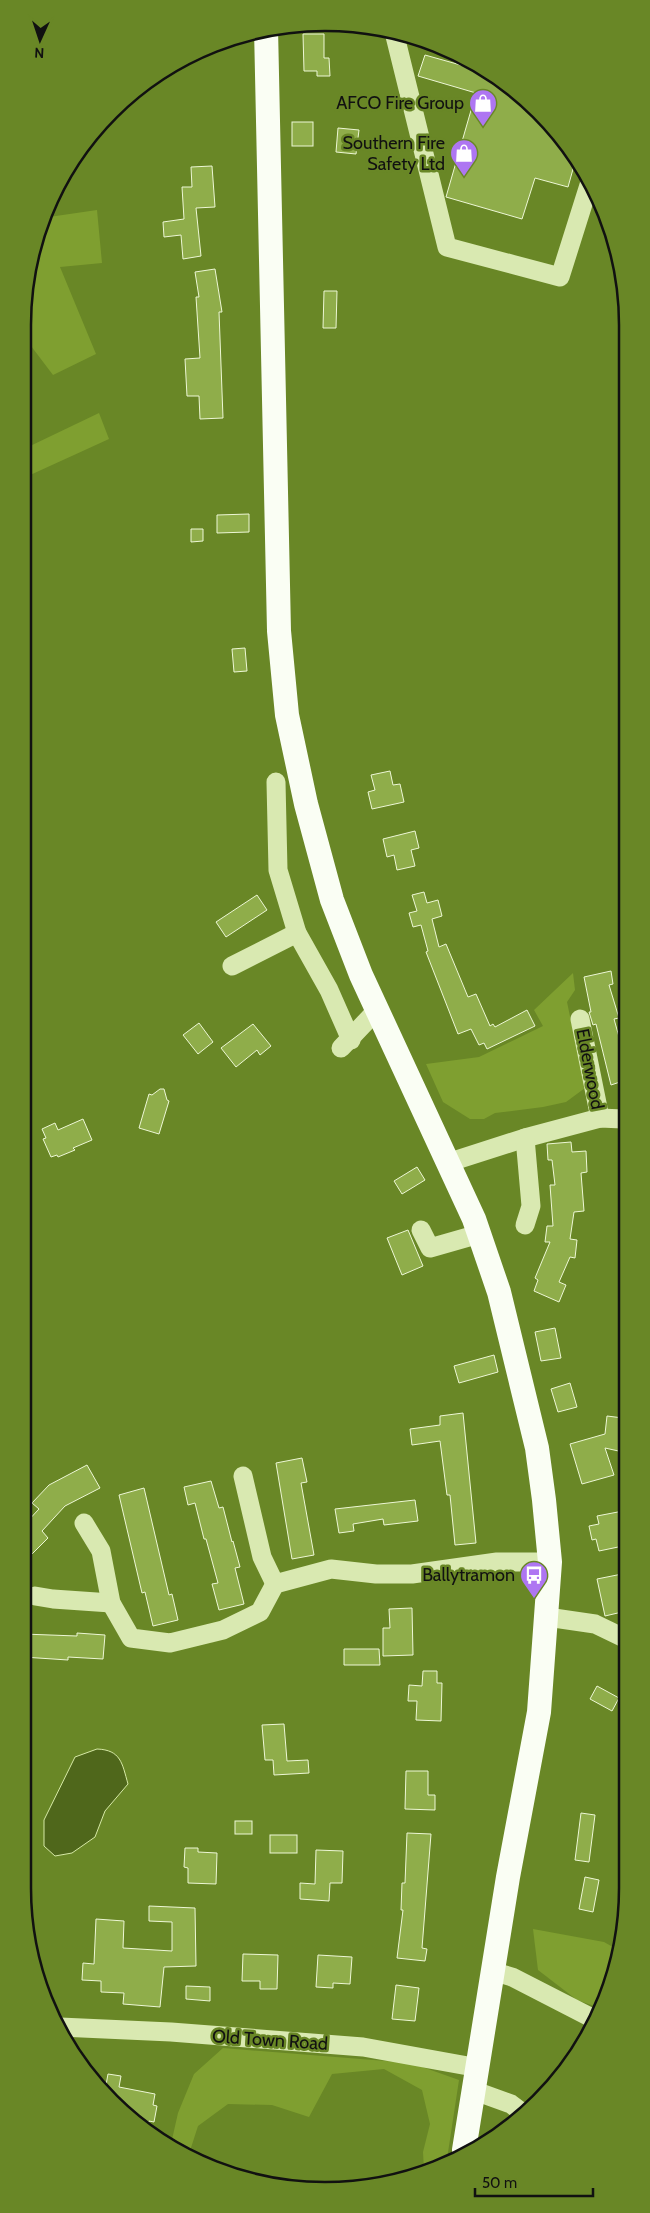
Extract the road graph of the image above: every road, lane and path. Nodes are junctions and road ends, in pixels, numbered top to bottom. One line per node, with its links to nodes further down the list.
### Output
1 (266, 37): 7 (main road)
2 (396, 40): 3 (street)
3 (587, 192)
4 (276, 782): 5 (street)
5 (298, 933): 6 (street); 7 (street)
6 (232, 966)
7 (377, 1010): 12 (main road)
8 (580, 1019): 9 (street, Elderwood)
9 (600, 1118): 10 (street, Elderwood); 11 (street, Elderwood)
10 (619, 1119)
11 (525, 1138): 12 (street, Elderwood); 13 (street)
12 (447, 1163): 15 (main road)
13 (524, 1225)
14 (421, 1230): 15 (street)
15 (479, 1234): 18 (main road)
16 (244, 1476): 19 (street)
17 (84, 1523): 21 (street)
18 (550, 1562): 19 (street); 22 (main road)
19 (275, 1584): 21 (street)
20 (35, 1596): 21 (street)
21 (110, 1603)
22 (547, 1617): 23 (street); 24 (main road)
23 (619, 1636)
24 (495, 1972): 25 (street); 27 (main road)
25 (589, 2016)
26 (67, 2027): 27 (street, Old Town Road)
27 (479, 2068): 28 (main road)
28 (475, 2091): 29 (street); 30 (main road)
29 (518, 2110)
30 (465, 2146)

